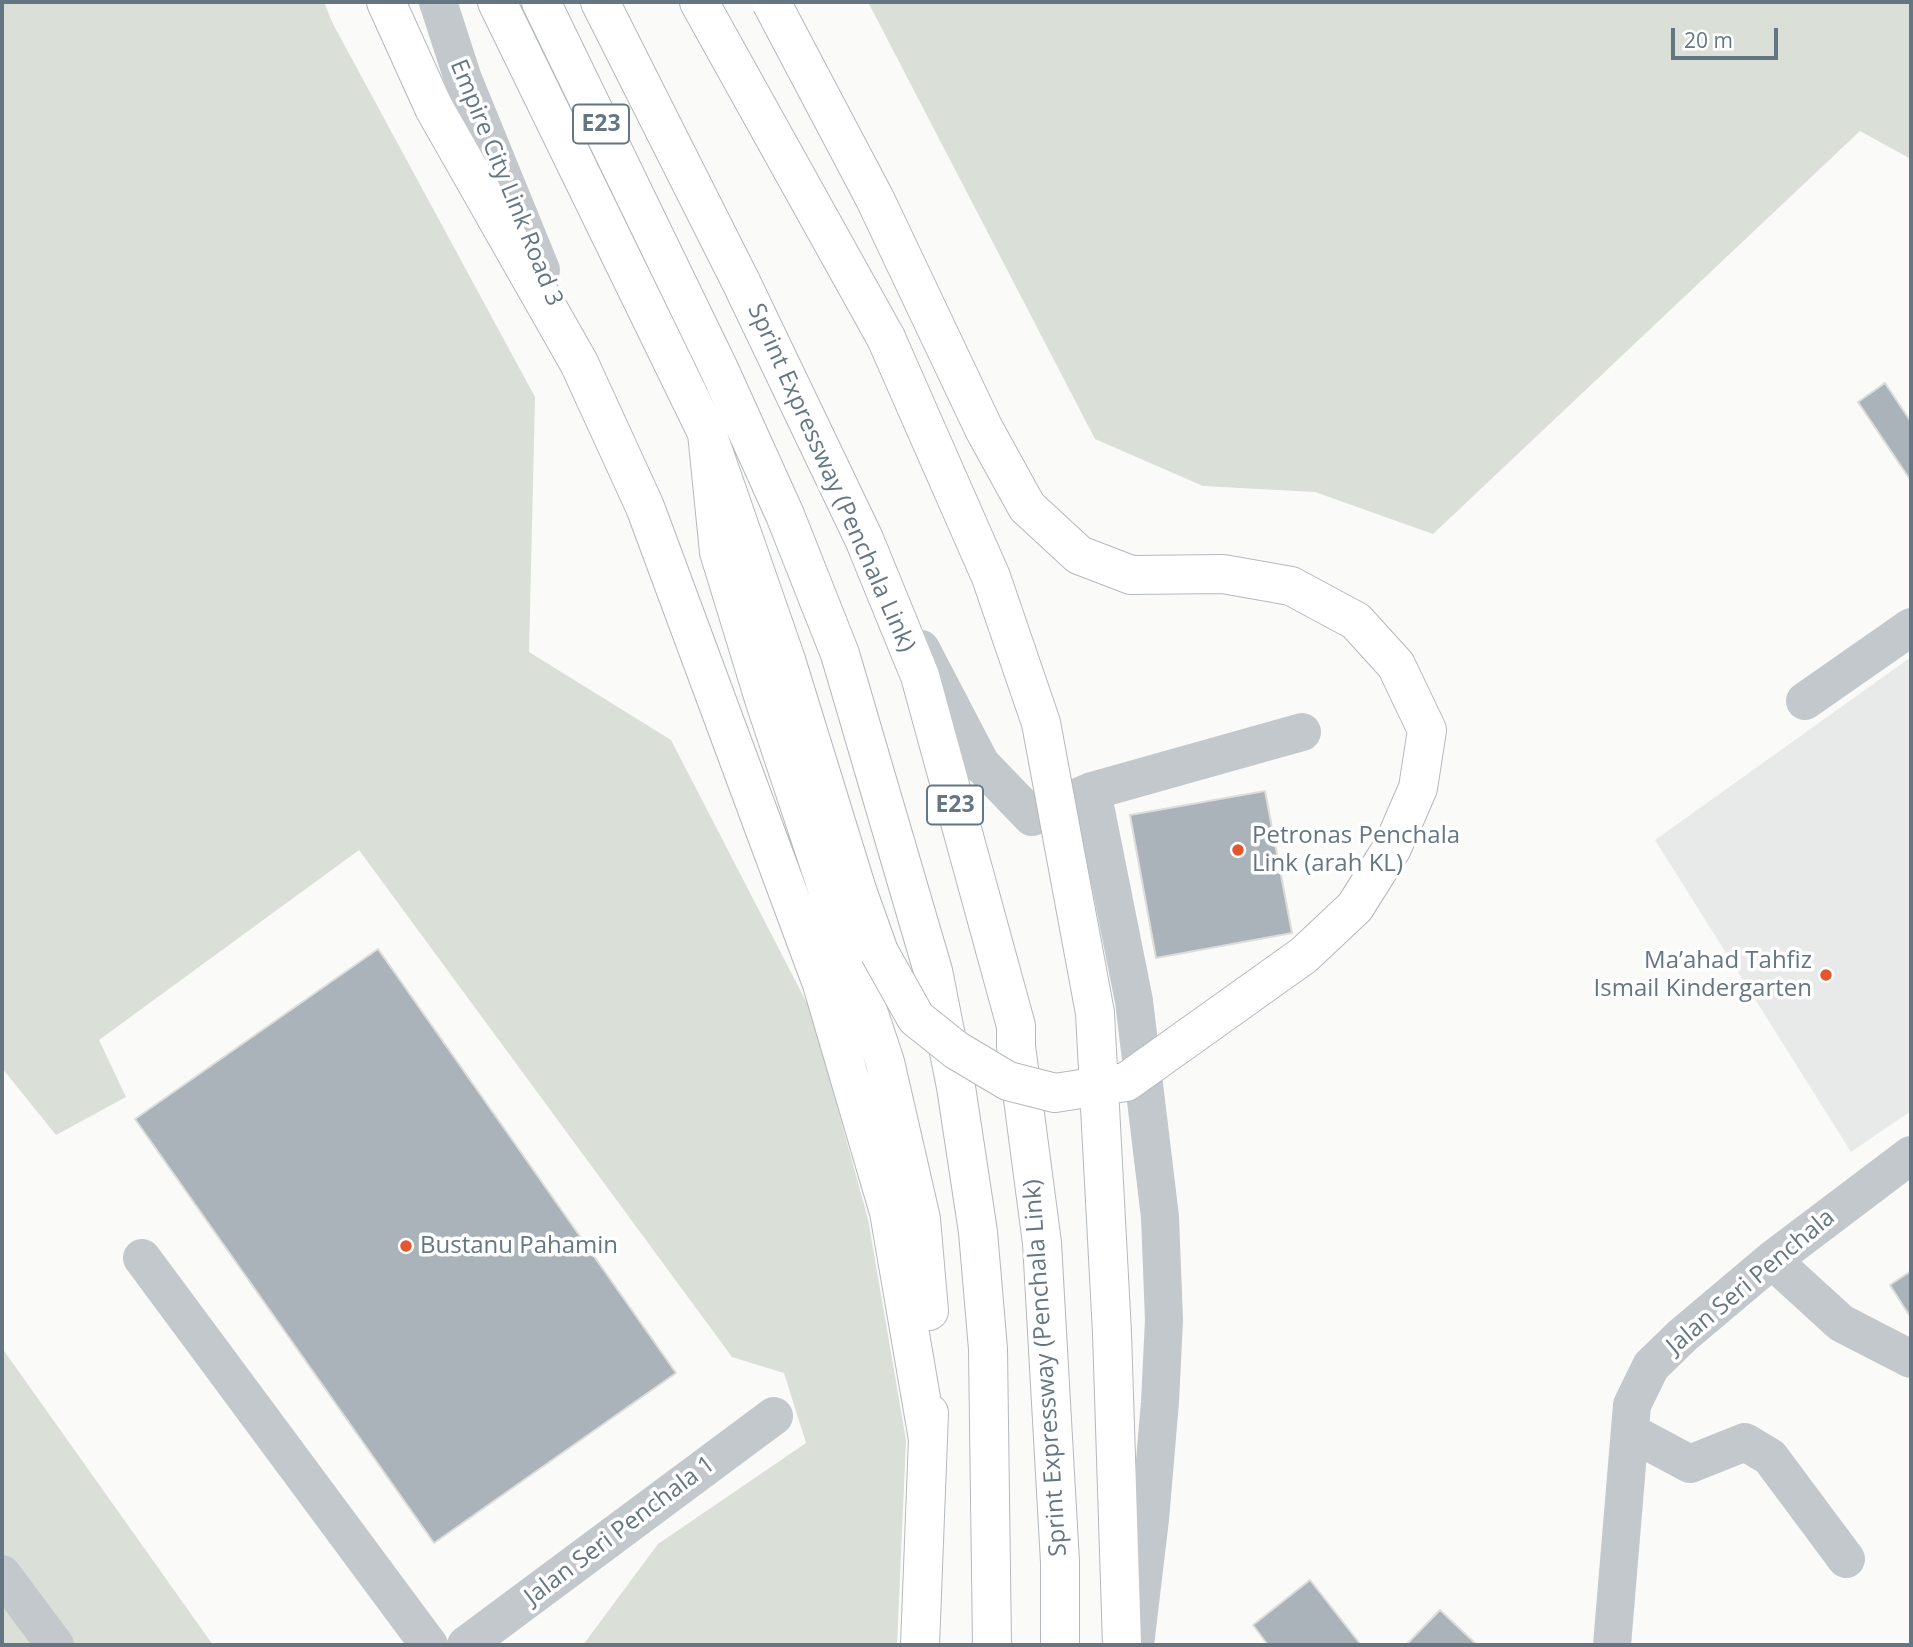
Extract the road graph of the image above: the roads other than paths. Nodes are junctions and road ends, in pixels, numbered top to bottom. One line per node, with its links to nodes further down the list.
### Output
1 (386, 2): 8 (highway)
2 (438, 2): 8 (street, Empire City Link Road 3)
3 (497, 2): 9 (highway)
4 (541, 2): 28 (highway, E23)
5 (699, 2): 30 (highway, bridge)
6 (771, 2): 9 (highway, bridge)
7 (606, 11): 10 (highway, Sprint Expressway (Penchala Link) / E23)
8 (579, 363): 21 (highway)
9 (707, 433): 21 (highway)
10 (868, 548): 14 (street); 29 (highway, Sprint Expressway (Penchala Link) / E23)
11 (1911, 627): 12 (street)
12 (1805, 701)
13 (1302, 732): 14 (street)
14 (1092, 791): 31 (street)
15 (1911, 1155): 17 (street, Jalan Seri Penchala)
16 (142, 1258): 25 (street)
17 (1772, 1260): 18 (street); 20 (street, Jalan Seri Penchala)
18 (1911, 1359)
19 (774, 1416): 26 (street, Jalan Seri Penchala 1)
20 (1630, 1432): 22 (street); 32 (street, Jalan Seri Penchala)
21 (928, 1439): 27 (highway)
22 (1846, 1559)
23 (2, 1574): 24 (street)
24 (55, 1645)
25 (429, 1645)
26 (466, 1645)
27 (920, 1645)
28 (992, 1645)
29 (1060, 1645)
30 (1122, 1645)
31 (1135, 1645)
32 (1612, 1645)

